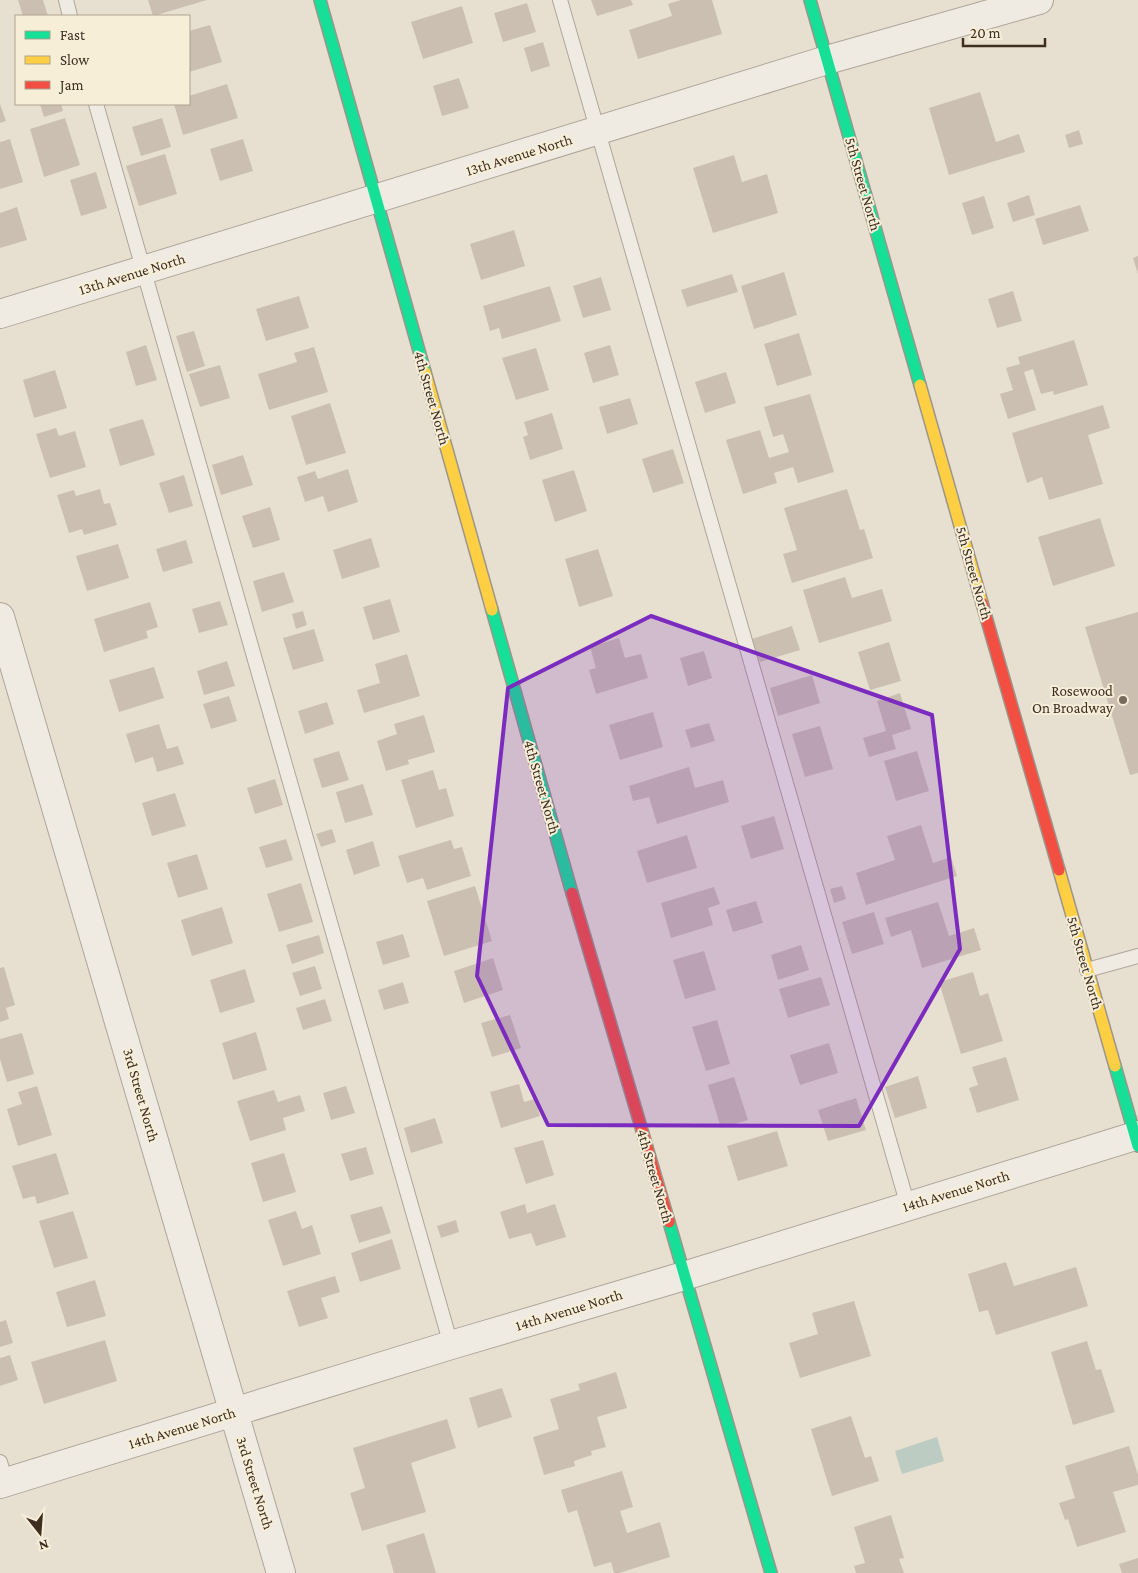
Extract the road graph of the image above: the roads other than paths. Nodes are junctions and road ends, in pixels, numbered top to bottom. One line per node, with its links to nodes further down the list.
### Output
1 (66, 0): 6 (lane)
2 (320, 0): 10 (street, 4th Street North)
3 (560, 0): 9 (lane)
4 (810, 0): 7 (street, 5th Street North)
5 (1039, 0): 7 (street, 13th Avenue North)
6 (70, 15)
7 (828, 60): 9 (street, 13th Avenue North); 15 (street, 5th Street North)
8 (96, 105): 11 (lane)
9 (597, 131): 10 (street, 13th Avenue North); 17 (lane)
10 (376, 199): 11 (street, 13th Avenue North); 18 (street, 4th Street North)
11 (144, 270): 12 (street, 13th Avenue North); 19 (lane)
12 (0, 314)
13 (0, 617): 20 (street, 3rd Street North)
14 (1138, 956): 15 (lane)
15 (1088, 970): 16 (street, 5th Street North)
16 (1137, 1139): 17 (street, 14th Avenue North)
17 (908, 1206): 18 (street, 14th Avenue North)
18 (684, 1276): 19 (street, 14th Avenue North); 23 (street, 4th Street North)
19 (452, 1345): 20 (street, 14th Avenue North)
20 (234, 1412): 21 (street, 14th Avenue North); 22 (street, 3rd Street North)
21 (2, 1476)
22 (281, 1573)
23 (771, 1573)

